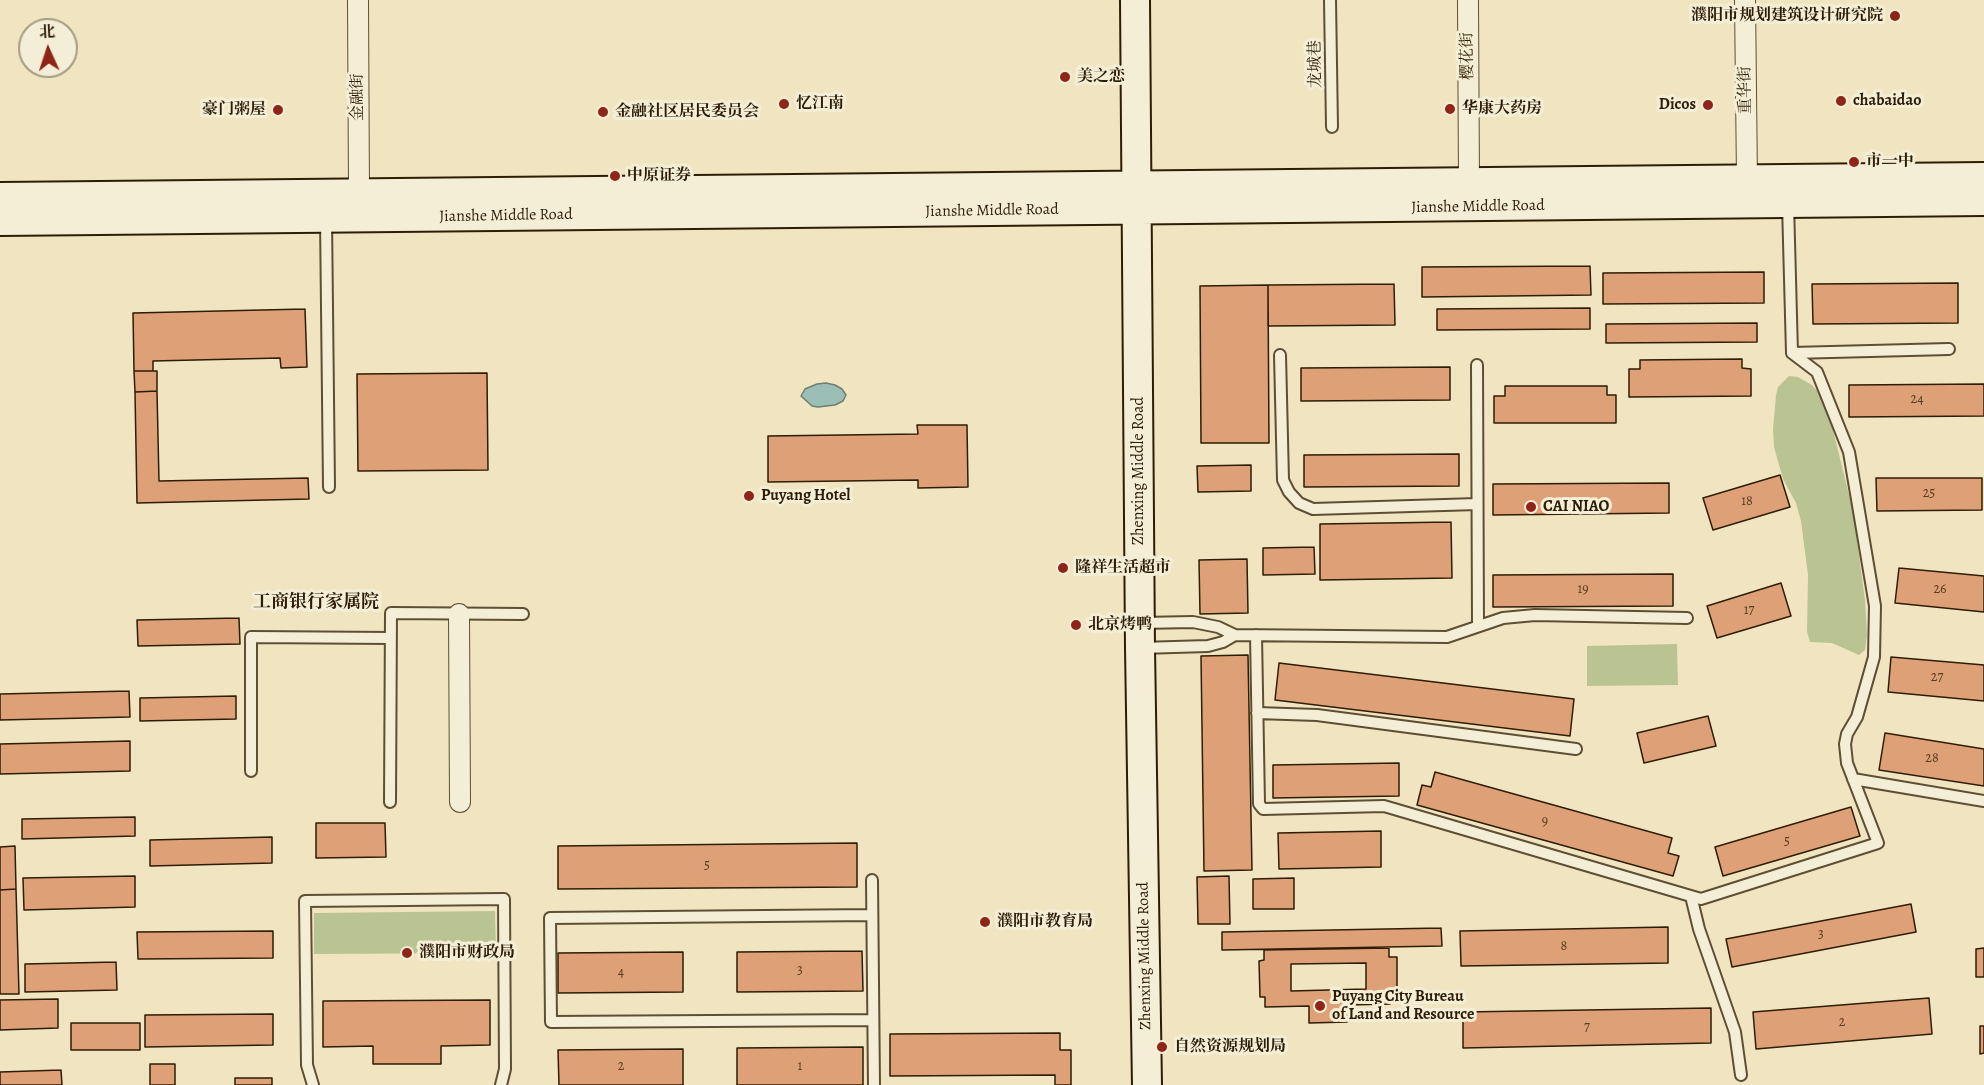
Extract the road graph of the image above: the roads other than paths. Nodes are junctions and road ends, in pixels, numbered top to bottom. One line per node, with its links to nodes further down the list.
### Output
1 (358, 0): 11 (street, 金融街)
2 (1118, 0): 13 (main road, Zhenxing Middle Road)
3 (1136, 0): 13 (main road, Zhenxing Middle Road)
4 (1330, 0): 7 (lane, 龙城巷)
5 (1468, 0): 10 (street, 樱花街)
6 (1745, 0): 9 (street, 重华街)
7 (1332, 127)
8 (1984, 177): 9 (main road, Jianshe Middle Road)
9 (1747, 180): 10 (main road, Jianshe Middle Road)
10 (1470, 183): 13 (main road, Jianshe Middle Road)
11 (359, 194): 12 (main road, Jianshe Middle Road); 13 (main road, Jianshe Middle Road)
12 (0, 198)
13 (1129, 198): 15 (main road, Jianshe Middle Road); 16 (main road, Jianshe Middle Road); 28 (main road, Zhenxing Middle Road); 47 (main road, Zhenxing Middle Road)
14 (1984, 201): 15 (main road, Jianshe Middle Road)
15 (1788, 203): 19 (lane)
16 (326, 218): 17 (main road, Jianshe Middle Road); 22 (lane)
17 (0, 221)
18 (1949, 349): 19 (lane)
19 (1792, 352): 35 (lane)
20 (1280, 355): 23 (lane)
21 (1477, 365): 23 (lane)
22 (329, 488)
23 (1477, 504): 27 (lane)
24 (459, 614): 25 (lane); 31 (lane); 38 (street)
25 (523, 614)
26 (1688, 618): 27 (lane)
27 (1478, 626): 30 (lane)
28 (1140, 635): 29 (lane); 29 (lane); 48 (main road, Zhenxing Middle Road)
29 (1235, 635): 30 (lane)
30 (1256, 635): 32 (lane)
31 (391, 638): 34 (lane); 37 (lane)
32 (1257, 713): 33 (lane); 40 (lane)
33 (1576, 749)
34 (250, 771)
35 (1853, 778): 36 (lane); 40 (lane)
36 (1984, 801)
37 (390, 802)
38 (460, 802)
39 (872, 880): 41 (lane)
40 (1691, 896): 43 (lane)
41 (872, 915): 42 (lane); 42 (lane)
42 (873, 1020): 46 (lane)
43 (1741, 1075)
44 (314, 1085): 45 (lane)
45 (501, 1085)
46 (874, 1085)
47 (1129, 1085)
48 (1147, 1085)

